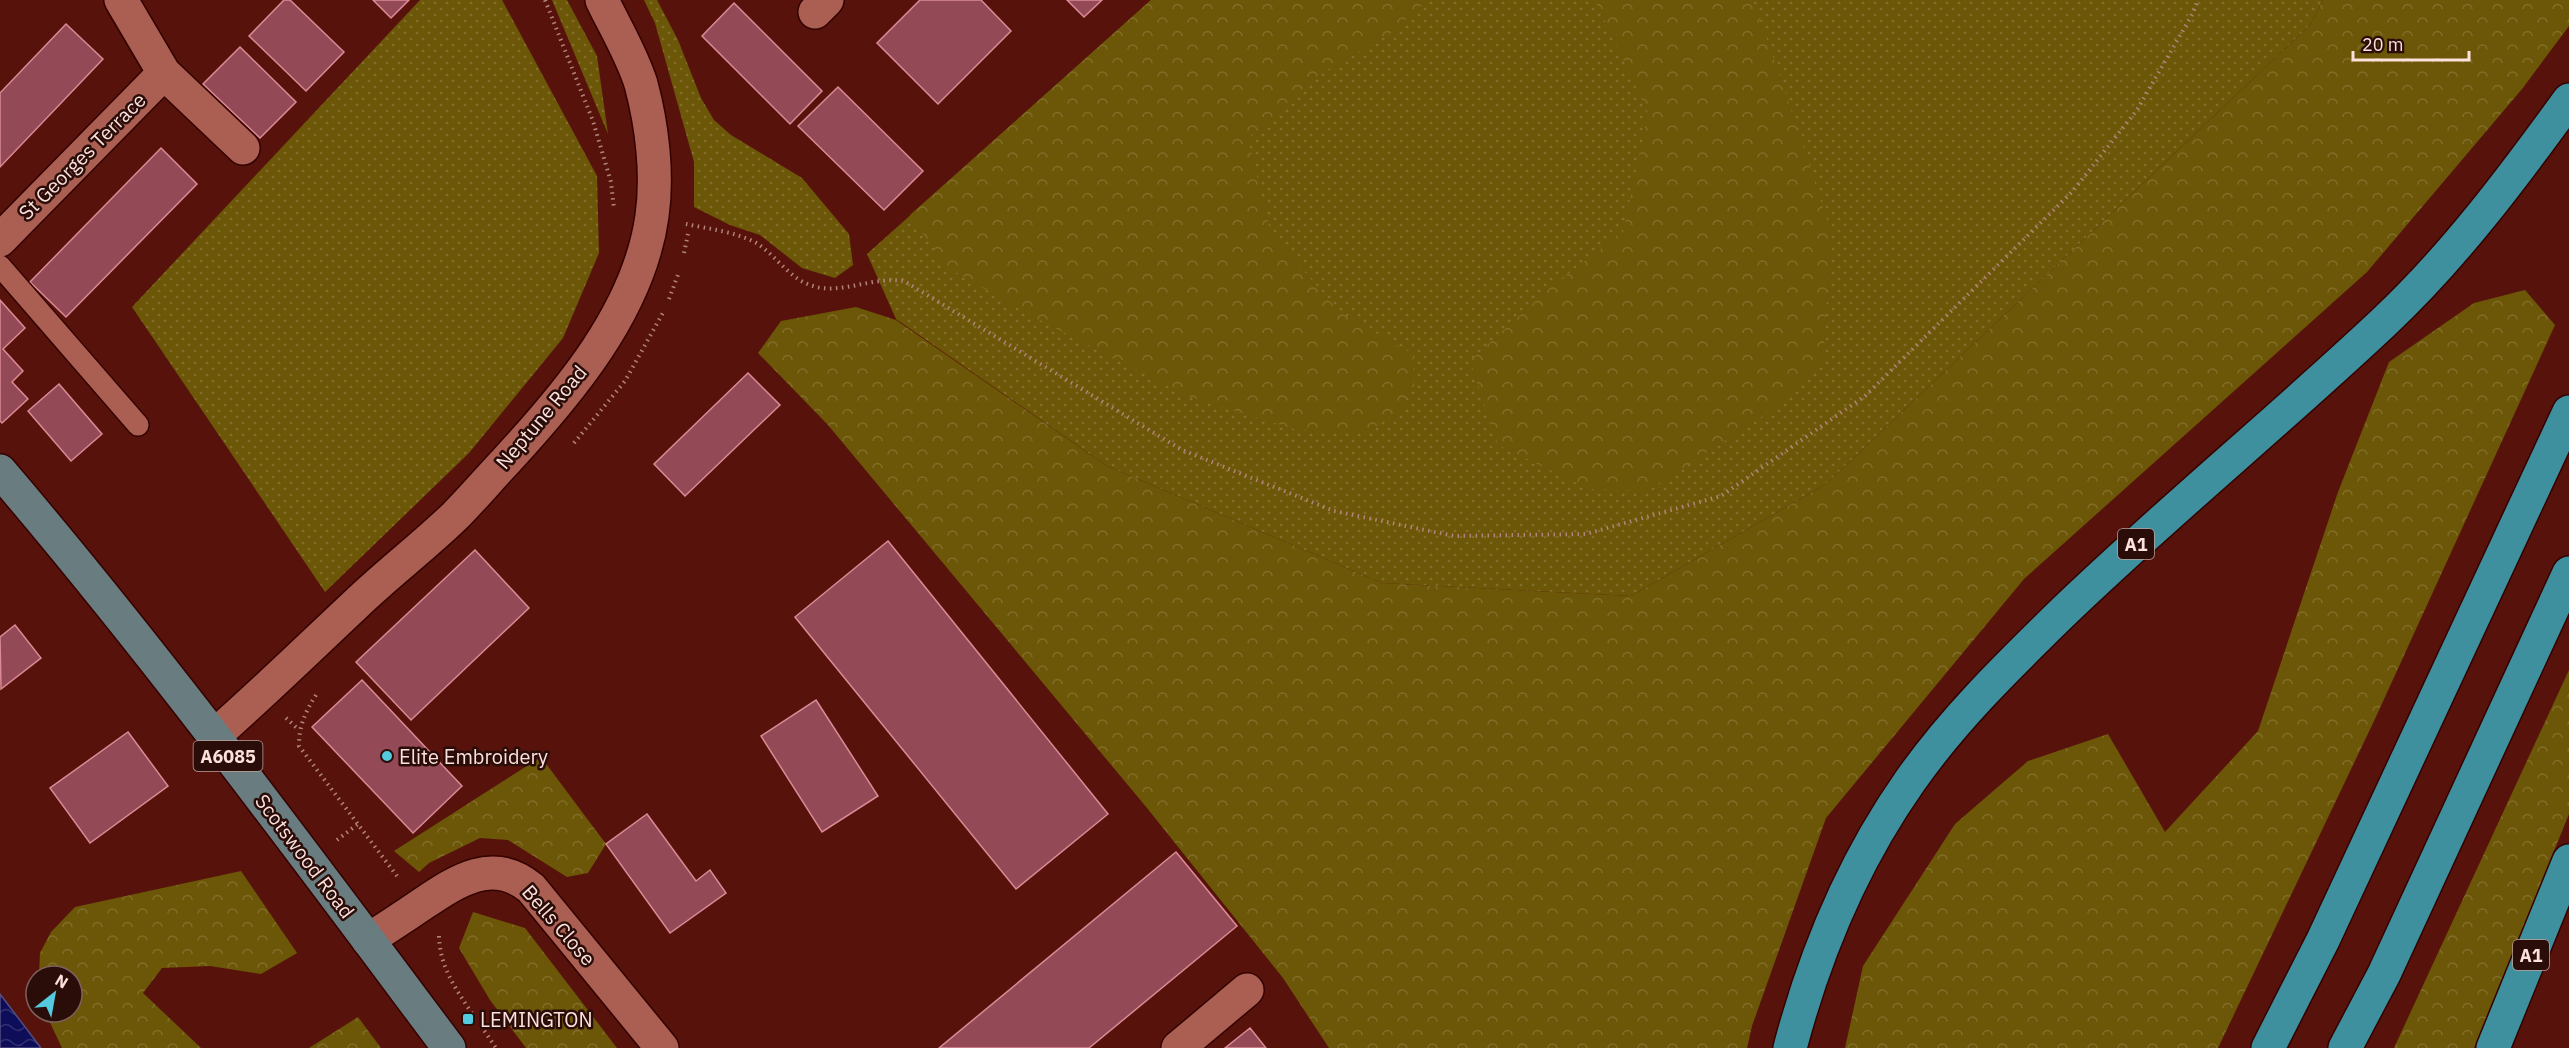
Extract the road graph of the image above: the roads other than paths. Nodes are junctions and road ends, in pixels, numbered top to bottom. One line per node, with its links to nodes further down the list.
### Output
1 (121, 0): 3 (street)
2 (602, 0): 12 (street, Neptune Road)
3 (164, 73): 5 (street); 6 (street, St Georges Terrace)
4 (2569, 100): 19 (highway, A1)
5 (243, 148)
6 (0, 240)
7 (0, 266): 9 (lane)
8 (2569, 412): 20 (highway)
9 (138, 425)
10 (0, 471): 12 (main road, Scotswood Road / A6085)
11 (2569, 573): 21 (highway)
12 (213, 736): 14 (main road, Scotswood Road / A6085)
13 (2569, 861): 22 (highway, A1)
14 (369, 940): 16 (main road, Scotswood Road / A6085); 17 (street, Bells Close)
15 (1247, 990): 18 (street)
16 (449, 1048)
17 (662, 1048)
18 (1178, 1048)
19 (1790, 1048)
20 (2268, 1048)
21 (2345, 1048)
22 (2493, 1048)

